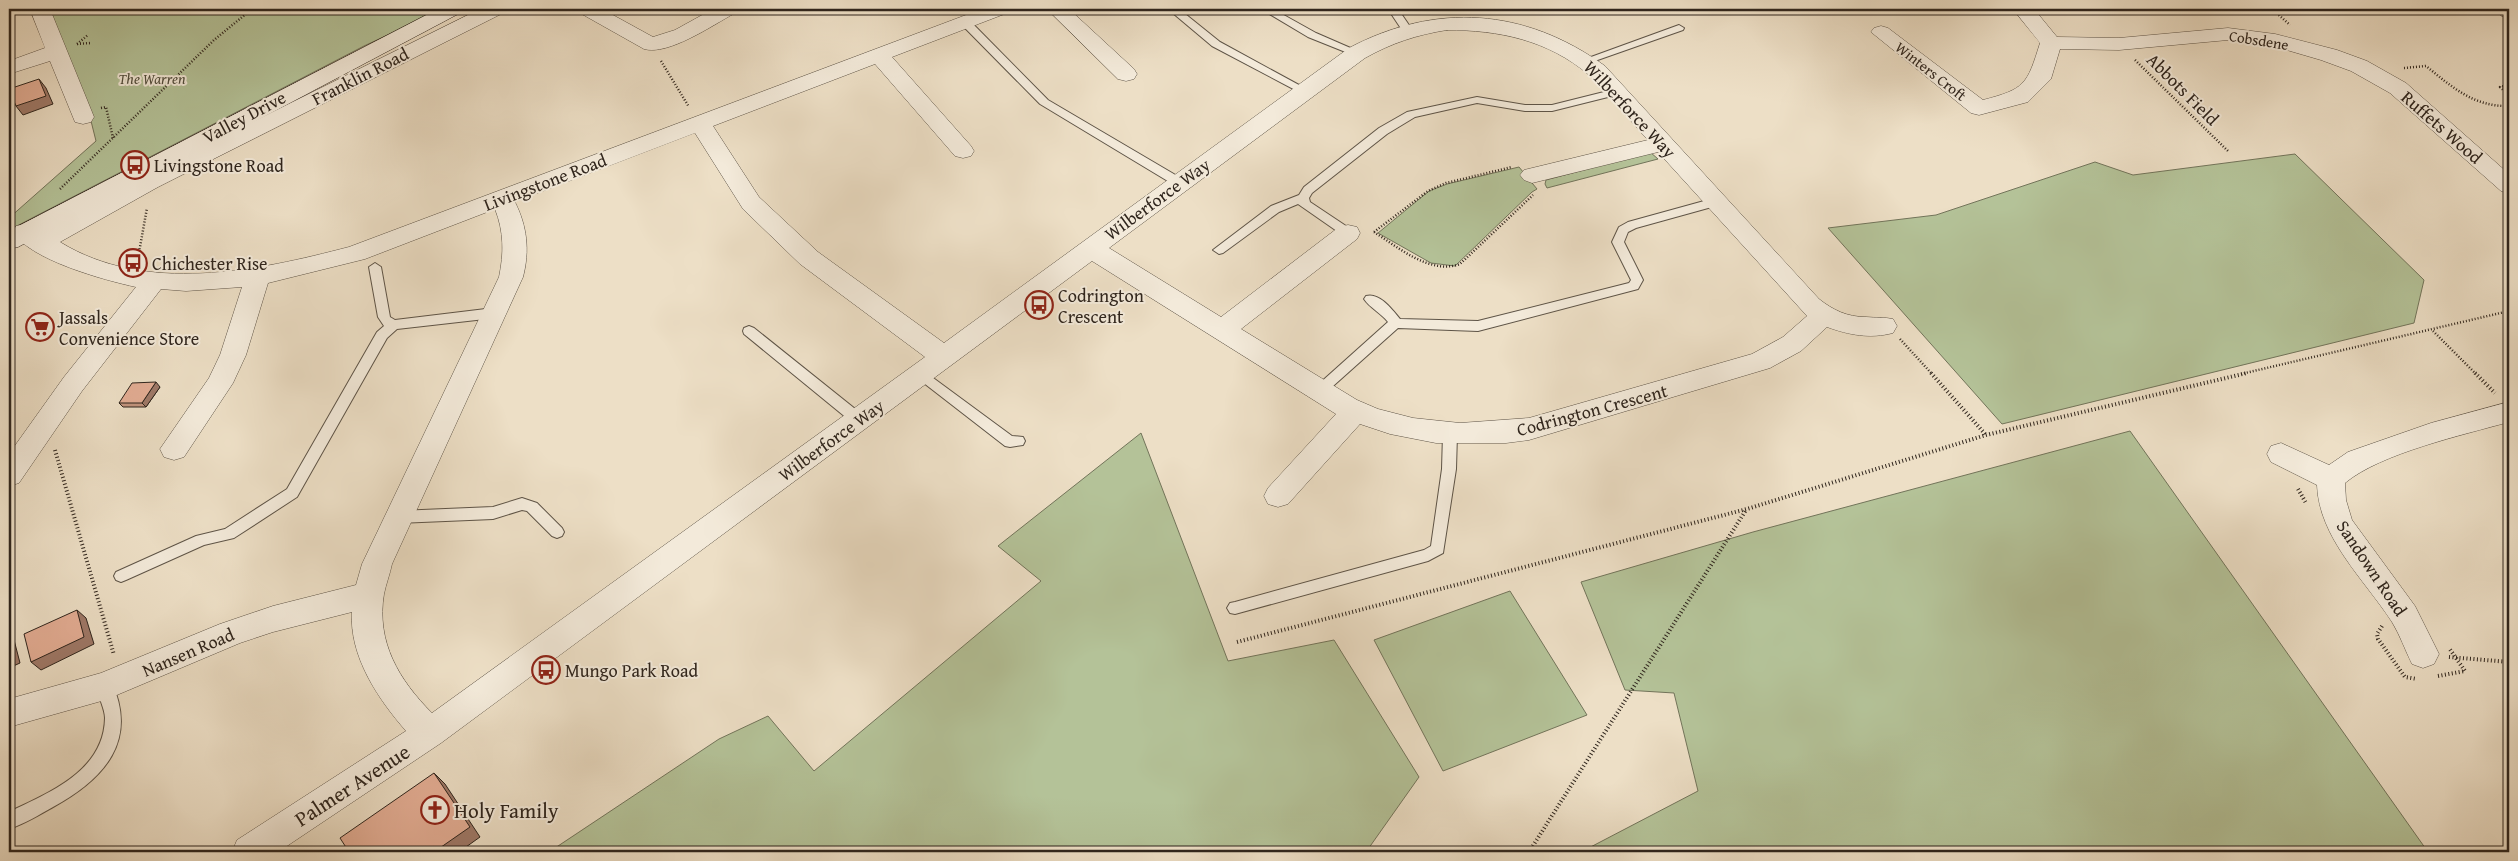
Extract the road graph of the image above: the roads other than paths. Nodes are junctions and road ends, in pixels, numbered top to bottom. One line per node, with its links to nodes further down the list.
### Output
1 (40, 9): 20 (street)
2 (453, 9): 40 (street, Valley Drive)
3 (496, 9): 40 (street, Franklin Road)
4 (587, 9): 5 (street)
5 (728, 9)
6 (1000, 9): 15 (street, Livingstone Road)
7 (1058, 9): 25 (street)
8 (1173, 9): 27 (lane)
9 (1266, 9): 21 (lane)
10 (1393, 9): 17 (lane)
11 (2023, 9): 19 (street)
12 (2505, 9): 13 (street)
13 (2509, 12)
14 (1471, 17): 17 (street, Wilberforce Way); 23 (street, Wilberforce Way)
15 (965, 22): 22 (street, Livingstone Road); 34 (lane)
16 (1680, 28): 23 (lane)
17 (1408, 31): 21 (street, Wilberforce Way)
18 (1881, 32): 19 (street, Winters Croft)
19 (2051, 43): 26 (street, Cobsdene)
20 (68, 47): 24 (street); 29 (street)
21 (1357, 53): 27 (street, Wilberforce Way)
22 (879, 55): 30 (street, Livingstone Road); 32 (street)
23 (1585, 61): 28 (street, Wilberforce Way)
24 (9, 68)
25 (1126, 74)
26 (2398, 88): 35 (street, Ruffets Wood)
27 (1305, 91): 34 (street, Wilberforce Way)
28 (1616, 92): 31 (street, Wilberforce Way); 37 (lane)
29 (82, 118)
30 (700, 123): 36 (street, Livingstone Road); 54 (street)
31 (1664, 144): 33 (street); 38 (street, Wilberforce Way)
32 (963, 151)
33 (1531, 178)
34 (1180, 183): 41 (street, Wilberforce Way)
35 (2509, 186)
36 (501, 198): 44 (street, Livingstone Road); 47 (street)
37 (1303, 198): 39 (lane); 42 (lane)
38 (1716, 202): 48 (street, Wilberforce Way); 49 (lane)
39 (1348, 233): 52 (street)
40 (24, 239): 45 (street, Livingstone Road)
41 (1090, 248): 52 (street, Codrington Crescent); 54 (street, Wilberforce Way)
42 (1219, 250)
43 (375, 267): 50 (lane)
44 (258, 276): 45 (street, Livingstone Road); 62 (street)
45 (154, 282): 64 (street)
46 (1370, 299): 49 (lane)
47 (494, 313): 50 (lane); 67 (street)
48 (1823, 315): 51 (street, Wilberforce Way); 60 (street, Codrington Crescent)
49 (1396, 323): 56 (lane)
50 (394, 325): 69 (lane)
51 (1884, 326)
52 (1222, 330): 56 (street, Codrington Crescent)
53 (749, 331): 59 (lane)
54 (944, 357): 55 (street, Wilberforce Way)
55 (921, 374): 59 (street, Wilberforce Way); 61 (lane)
56 (1318, 391): 58 (street, Codrington Crescent)
57 (2505, 405): 65 (street)
58 (1354, 411): 60 (street, Codrington Crescent); 66 (street)
59 (859, 420): 75 (street, Wilberforce Way)
60 (1450, 434): 71 (lane)
61 (1018, 441)
62 (174, 449)
63 (2281, 454): 65 (street)
64 (9, 475)
65 (2331, 479): 72 (street, Sandown Road)
66 (1278, 496)
67 (398, 517): 68 (lane); 70 (street)
68 (557, 532)
69 (121, 576)
70 (368, 596): 73 (street, Nansen Road); 75 (street)
71 (1235, 608)
72 (2430, 663)
73 (113, 683): 74 (street, Nansen Road); 76 (lane)
74 (9, 713)
75 (430, 733): 77 (street, Palmer Avenue)
76 (9, 821)
77 (249, 852)

